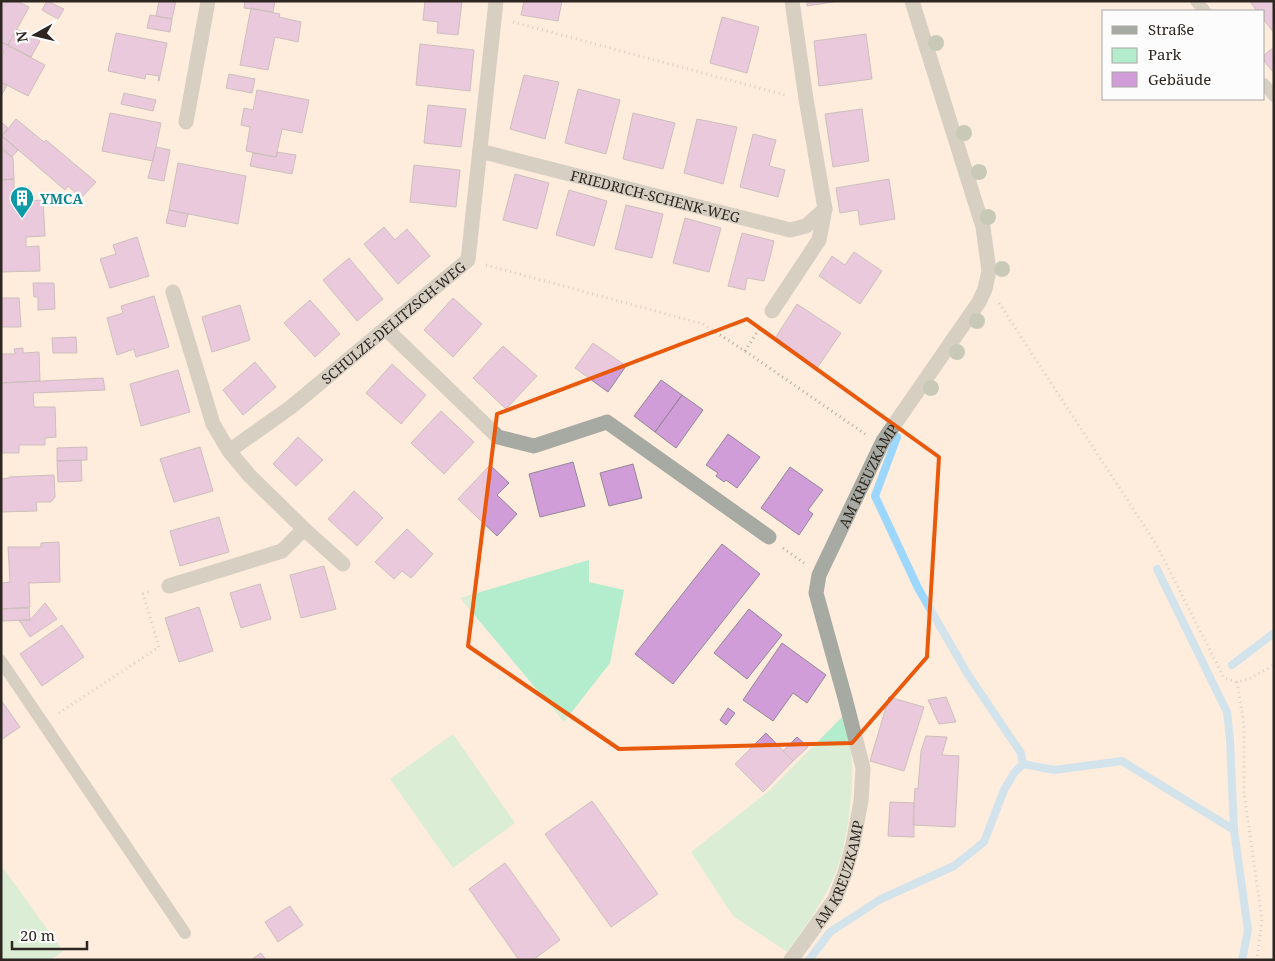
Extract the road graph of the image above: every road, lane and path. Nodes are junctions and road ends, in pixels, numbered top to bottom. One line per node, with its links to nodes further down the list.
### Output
1 (208, 1): 9 (street)
2 (496, 1): 5 (street, SCHULZE-DELITZSCH-WEG)
3 (792, 1): 8 (street)
4 (912, 1): 13 (street, AM KREUZKAMP)
5 (494, 17): 8 (path); 10 (street, SCHULZE-DELITZSCH-WEG)
6 (1265, 85): 7 (lane)
7 (1274, 96)
8 (806, 99): 11 (street)
9 (186, 122)
10 (480, 152): 11 (street, FRIEDRICH-SCHENK-WEG); 12 (street, SCHULZE-DELITZSCH-WEG)
11 (825, 209): 15 (street)
12 (468, 260): 16 (street, SCHULZE-DELITZSCH-WEG); 17 (path)
13 (985, 289): 18 (street, AM KREUZKAMP); 27 (path)
14 (173, 292): 19 (street)
15 (772, 311): 17 (path)
16 (386, 329): 19 (street, SCHULZE-DELITZSCH-WEG); 21 (street)
17 (745, 351): 18 (path)
18 (880, 445): 23 (street, AM KREUZKAMP)
19 (229, 451): 20 (street)
20 (304, 529): 22 (street); 24 (street)
21 (769, 537): 23 (path)
22 (343, 564)
23 (819, 575): 30 (street, AM KREUZKAMP)
24 (169, 586): 28 (path)
25 (1, 661): 28 (lane)
26 (1274, 664): 27 (path)
27 (1237, 682): 31 (path)
28 (44, 723): 29 (lane)
29 (185, 933)
30 (791, 960)
31 (1257, 960)

